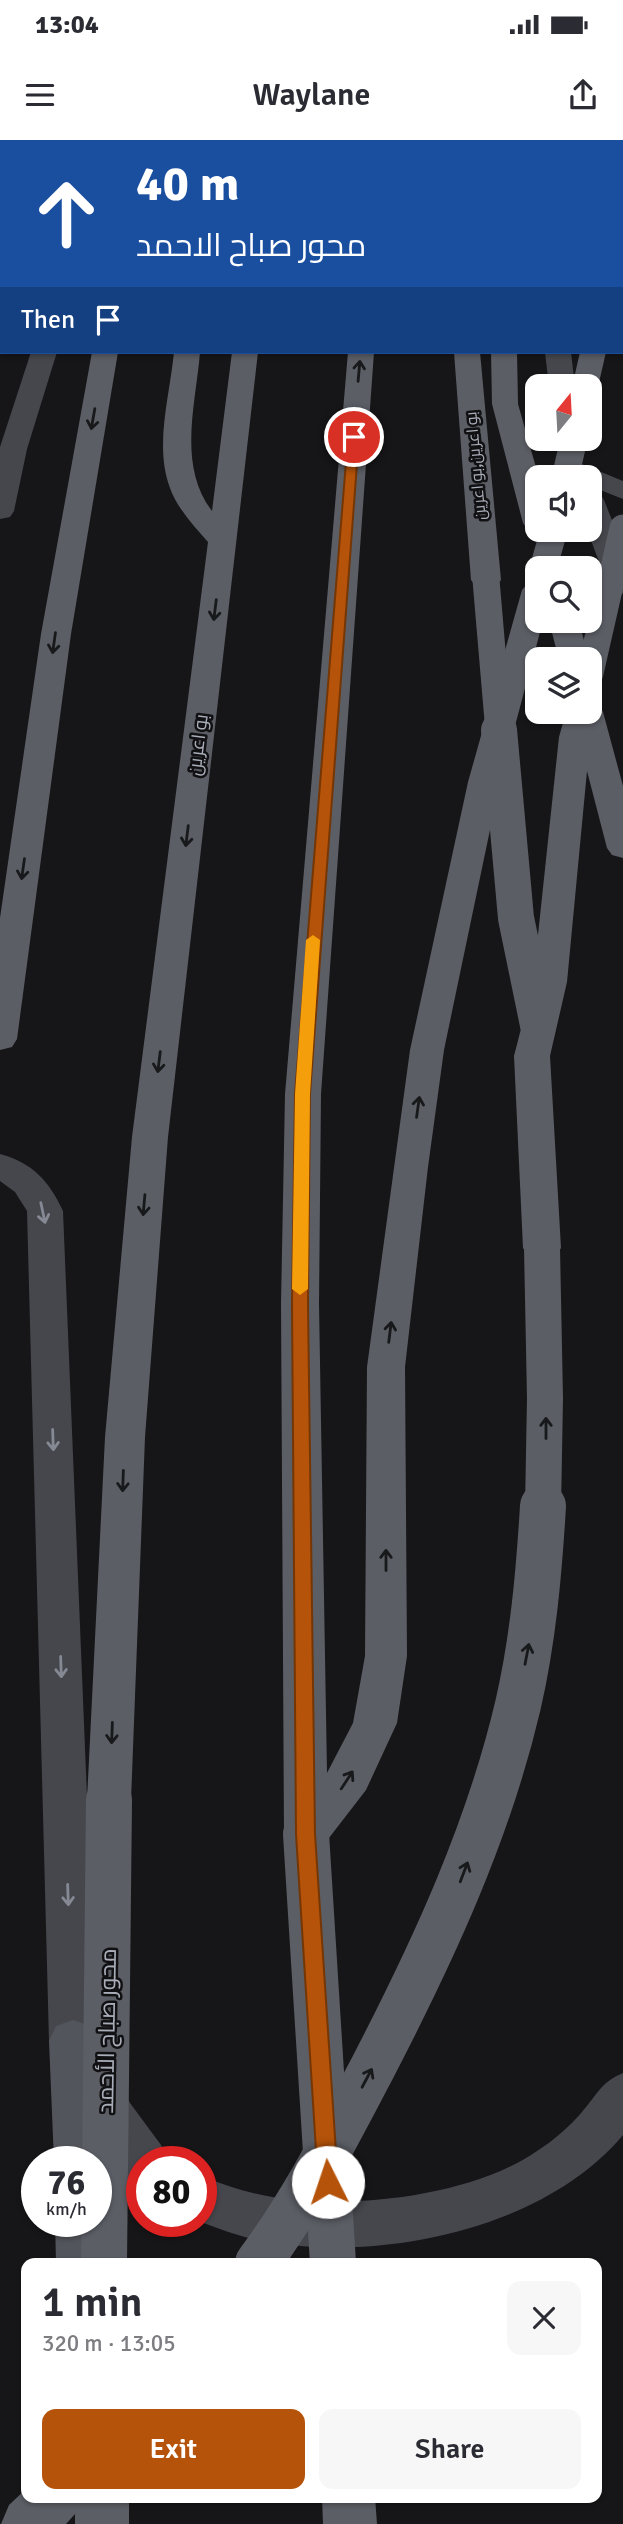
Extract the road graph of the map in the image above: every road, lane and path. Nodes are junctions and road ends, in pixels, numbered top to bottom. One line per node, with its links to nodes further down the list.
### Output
1 (43, 354): 15 (main road)
2 (105, 354): 26 (highway, one-way to 26)
3 (187, 354): 18 (highway)
4 (245, 354): 18 (highway, بو اعرين)
5 (361, 354): 29 (highway, one-way to 5)
6 (467, 354): 25 (highway, بو اعرين,بو اعرين, bridge)
7 (504, 354): 12 (highway)
8 (558, 354): 10 (main road)
9 (593, 354): 11 (highway)
10 (561, 374)
11 (588, 374)
12 (525, 478)
13 (602, 484): 14 (main road)
14 (623, 491)
15 (0, 511)
16 (623, 528): 21 (highway, bridge)
17 (602, 530): 19 (main road)
18 (223, 542): 28 (highway, بو اعرين, one-way to 28)
19 (623, 585)
20 (525, 633): 29 (highway, one-way to 20, bridge)
21 (596, 647)
22 (579, 724): 25 (highway)
23 (591, 724): 24 (highway)
24 (623, 848)
25 (538, 1025): 38 (highway, one-way to 25, bridge)
26 (0, 1039)
27 (0, 1166): 30 (main road, one-way to 30)
28 (109, 1800): 37 (highway, محور صباح الأحمد, bridge)
29 (306, 1834): 39 (highway, bridge)
30 (74, 2041): 32 (main road); 33 (main road)
31 (623, 2095): 34 (main road)
32 (78, 2146)
33 (130, 2146)
34 (217, 2207)
35 (81, 2237): 36 (main road)
36 (82, 2258)
37 (104, 2258)
38 (262, 2258)
39 (333, 2258)
40 (50, 2503): 44 (highway)
41 (88, 2503): 45 (main road)
42 (102, 2503): 46 (highway)
43 (348, 2503): 47 (highway)
44 (28, 2524)
45 (88, 2524)
46 (102, 2524)
47 (350, 2524)

